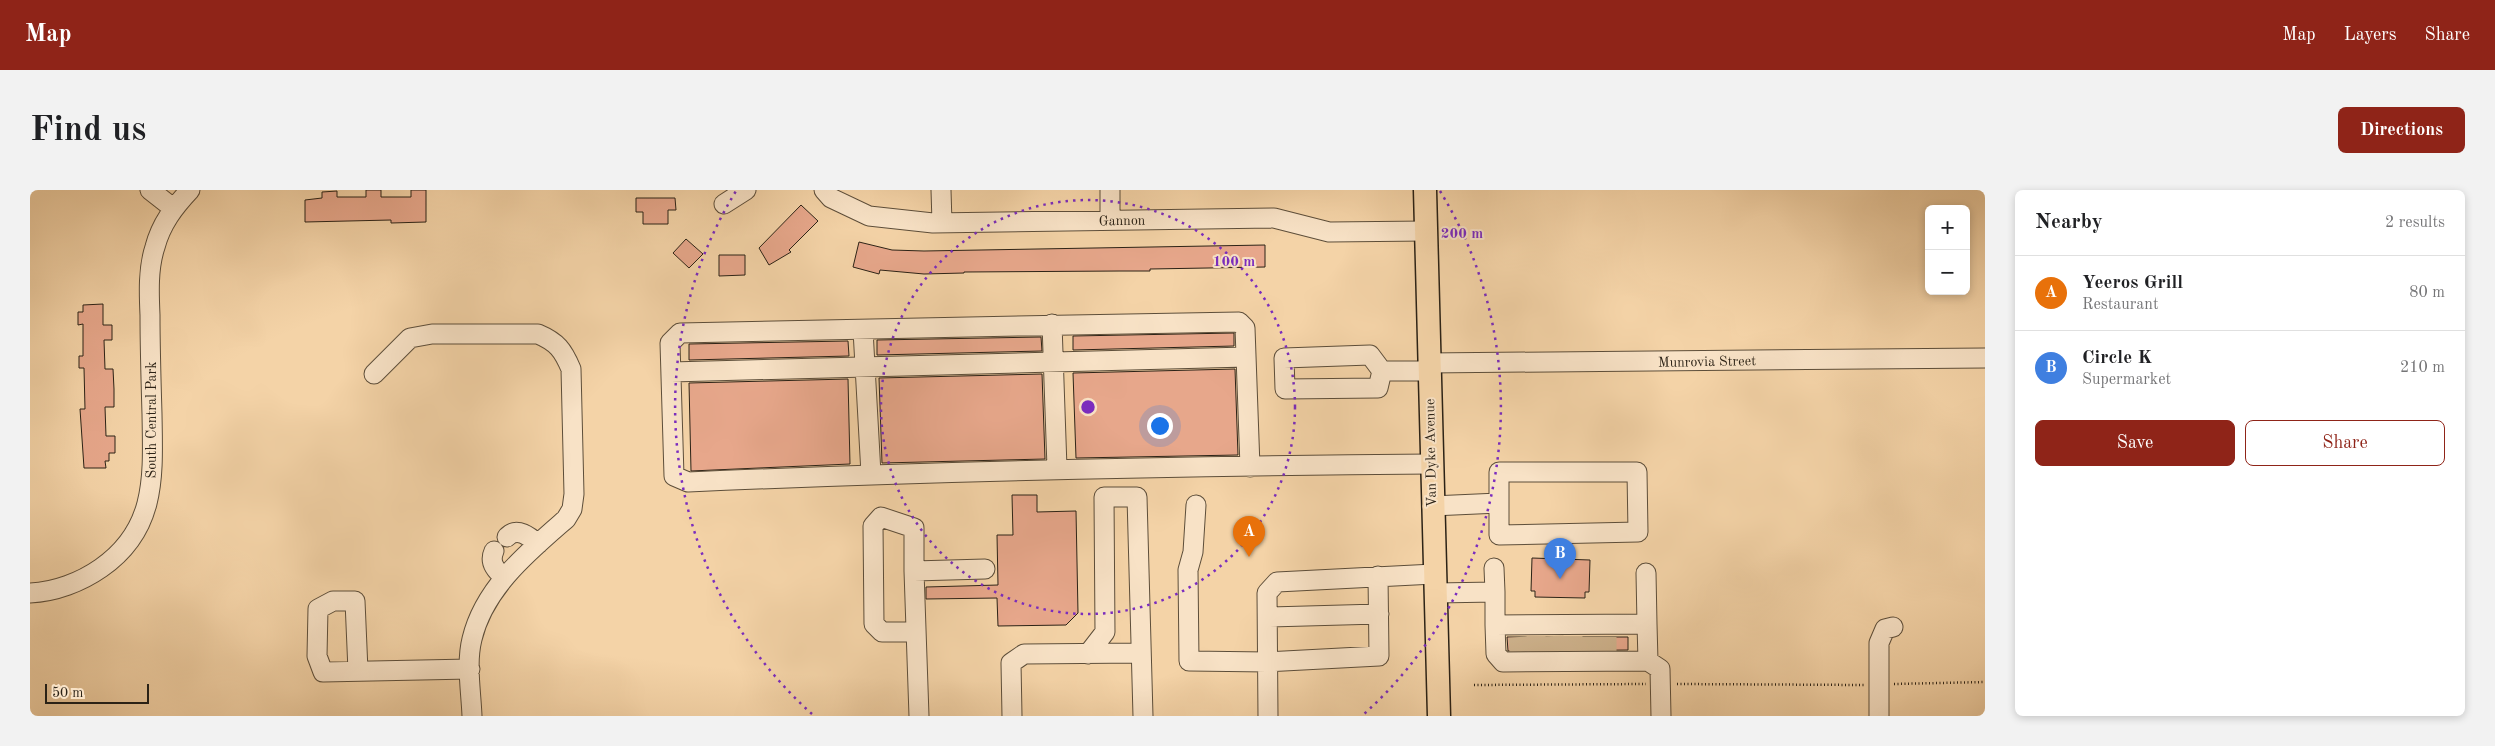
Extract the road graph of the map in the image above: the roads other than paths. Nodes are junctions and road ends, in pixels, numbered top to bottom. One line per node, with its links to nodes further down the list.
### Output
1 (150, 190): 9 (street)
2 (190, 190): 9 (street, South Central Park)
3 (746, 190): 8 (street)
4 (824, 190): 11 (street, Gannon)
5 (941, 190): 11 (street)
6 (1110, 190): 10 (street)
7 (1425, 190): 12 (main road, Van Dyke Avenue)
8 (724, 204)
9 (173, 208): 39 (street, South Central Park)
10 (1110, 220): 11 (street, Gannon); 12 (street, Gannon)
11 (942, 223)
12 (1426, 231): 19 (main road, Van Dyke Avenue)
13 (1052, 324): 14 (street); 15 (street); 17 (street)
14 (863, 330): 18 (street); 21 (street)
15 (1246, 357): 17 (street); 24 (street)
16 (1985, 358): 19 (street, Munrovia Street)
17 (1053, 362): 18 (street); 25 (street)
18 (865, 367): 21 (street); 26 (street)
19 (1428, 367): 20 (street, Munrovia Street); 23 (main road, Van Dyke Avenue)
20 (1382, 371): 20 (street)
21 (671, 372): 26 (street)
22 (374, 374): 30 (street)
23 (1431, 464): 24 (street); 29 (main road, Van Dyke Avenue)
24 (1250, 467): 25 (street)
25 (1057, 468): 26 (street)
26 (871, 474)
27 (1498, 503): 27 (street); 29 (street)
28 (1196, 505): 50 (street)
29 (1432, 506): 37 (main road, Van Dyke Avenue)
30 (538, 544): 36 (street); 36 (street)
31 (1494, 568): 38 (street)
32 (985, 569): 33 (street)
33 (914, 571): 45 (street); 45 (street)
34 (1646, 573): 42 (street)
35 (1378, 576): 37 (street); 40 (street); 41 (street)
36 (504, 577): 51 (street)
37 (1435, 583): 38 (street); 58 (main road, Van Dyke Avenue)
38 (1495, 592): 43 (street)
39 (30, 593)
40 (1379, 614): 41 (street); 50 (street)
41 (1268, 617): 50 (street)
42 (1647, 624): 46 (street); 49 (street)
43 (1496, 625): 46 (street); 46 (street)
44 (1893, 627): 60 (street)
45 (915, 632): 54 (street)
46 (1563, 644): 49 (street)
47 (1140, 653): 48 (street); 48 (street); 56 (street)
48 (1088, 654): 55 (street)
49 (1648, 661): 59 (street)
50 (1267, 662): 57 (street)
51 (470, 670): 52 (street); 53 (street)
52 (358, 671)
53 (472, 716)
54 (919, 716)
55 (1012, 716)
56 (1142, 716)
57 (1268, 716)
58 (1439, 716)
59 (1661, 716)
60 (1879, 716)

